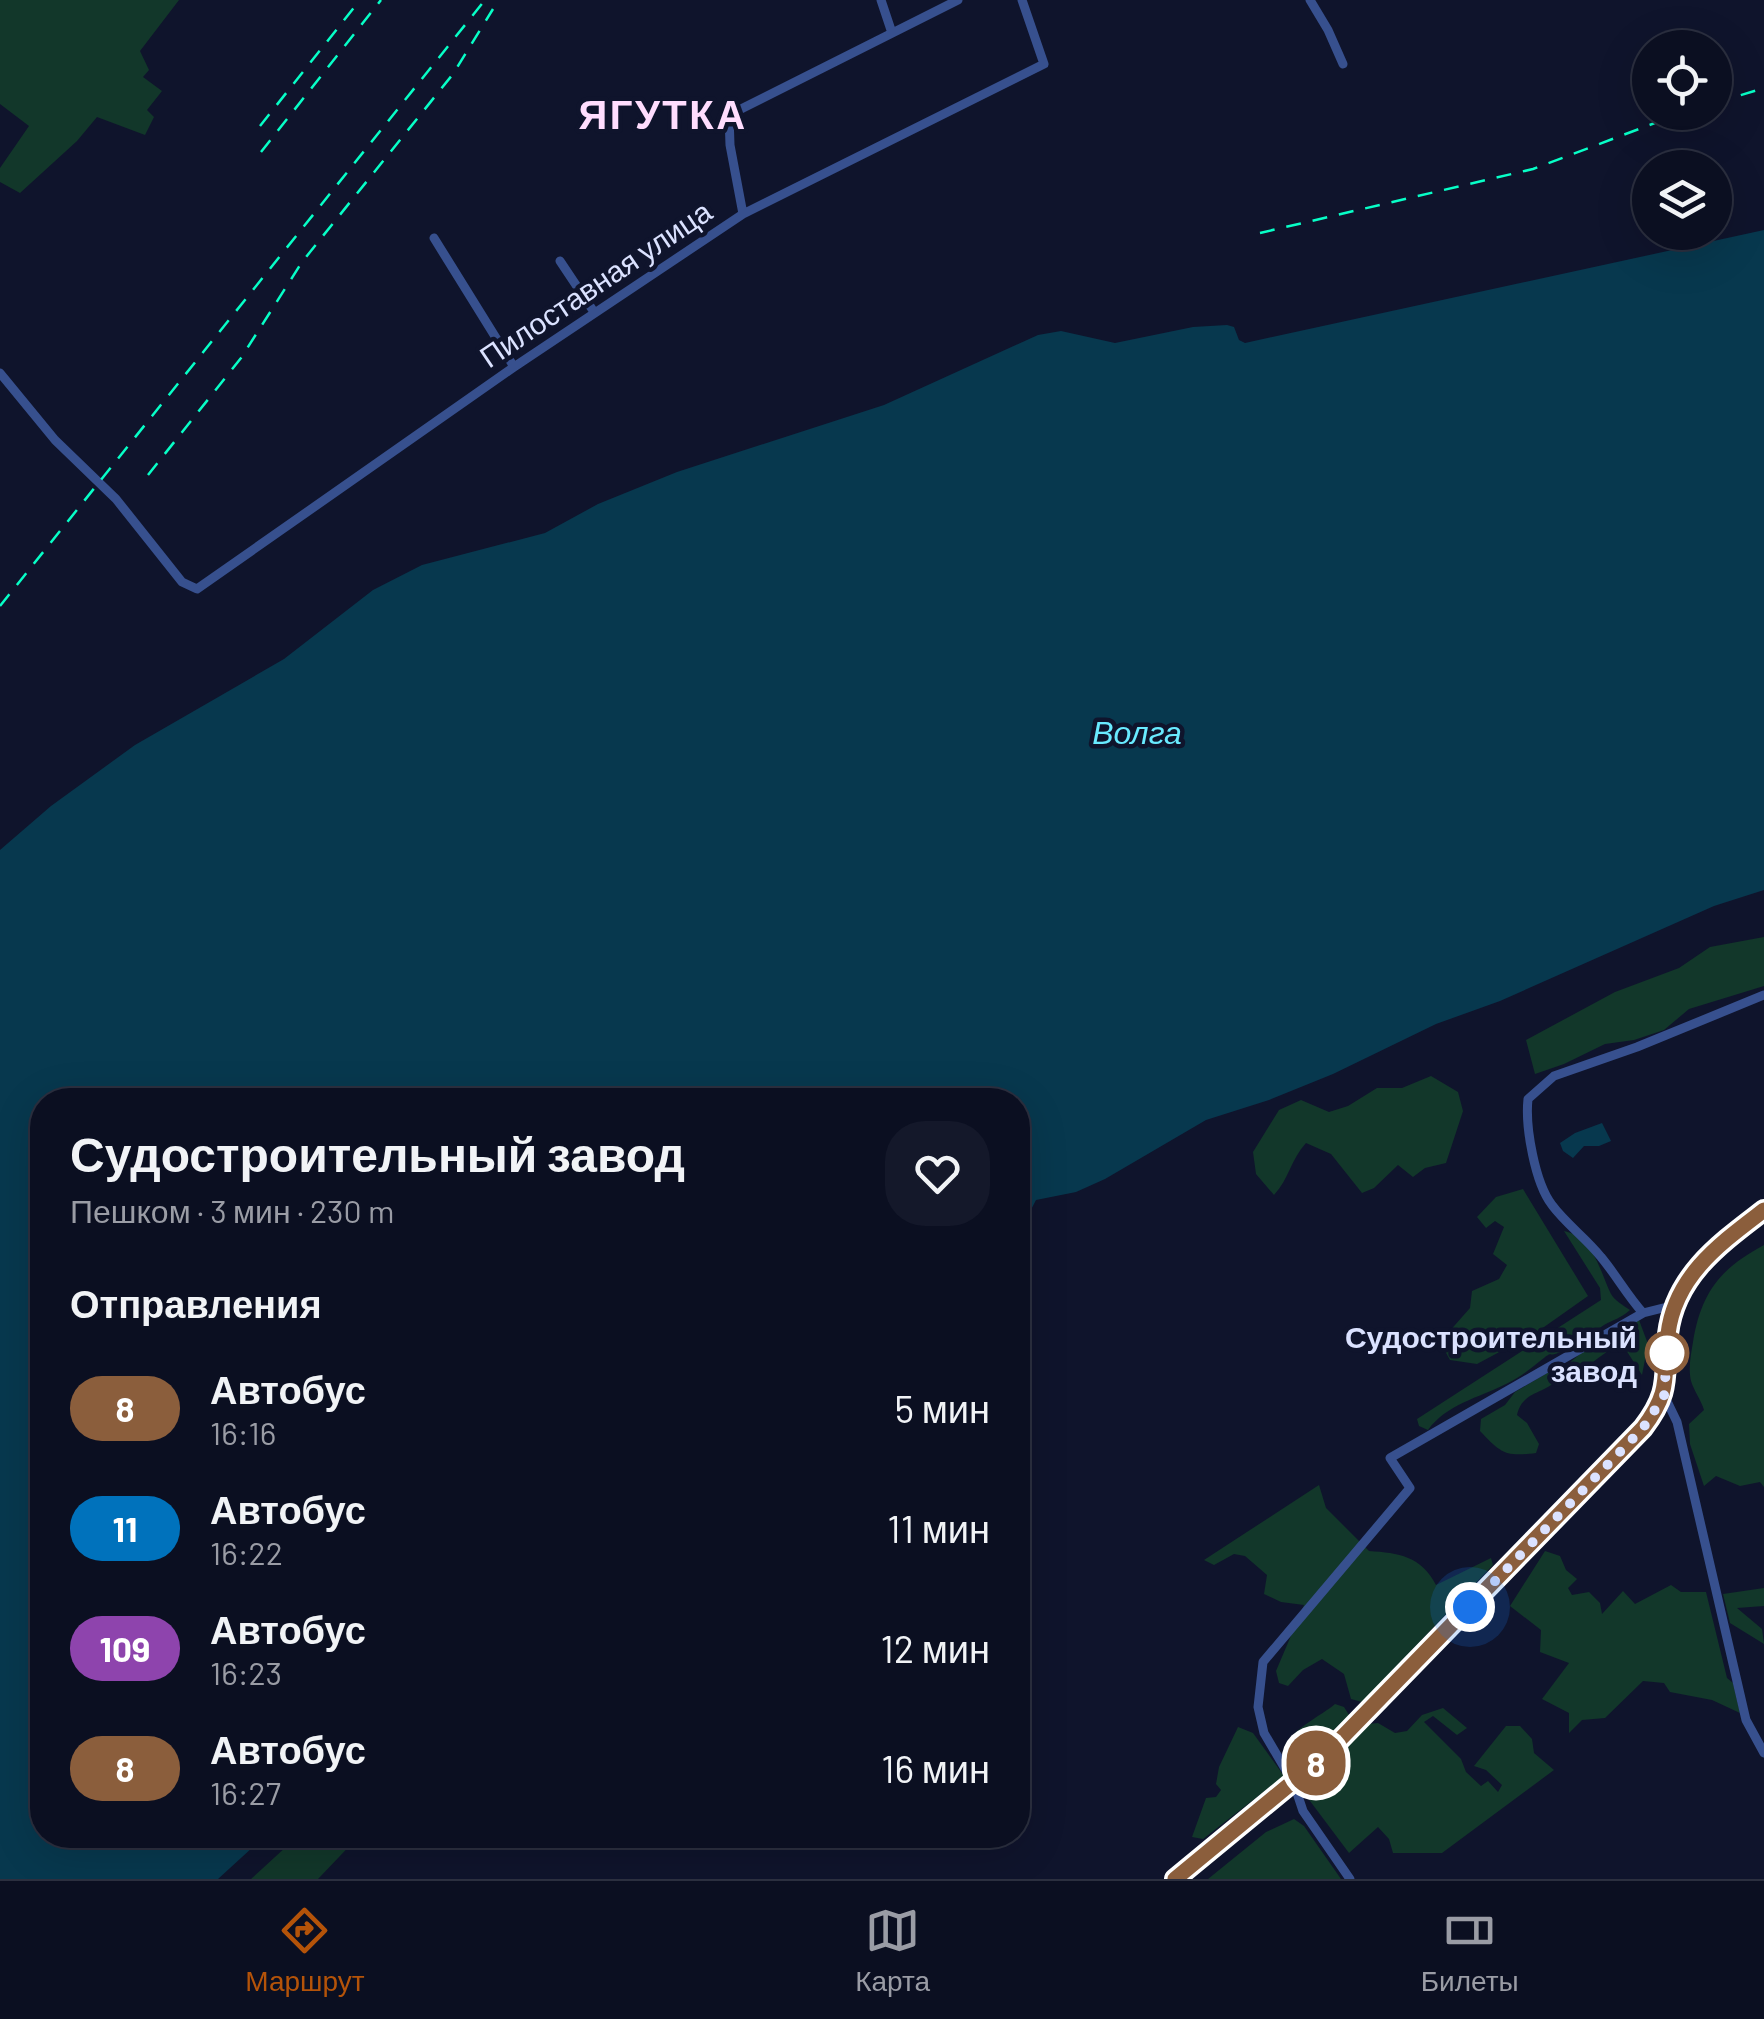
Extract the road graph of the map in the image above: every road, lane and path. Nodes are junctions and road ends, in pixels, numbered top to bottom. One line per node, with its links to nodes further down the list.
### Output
1 (881, 0): 5 (street)
2 (958, 0): 5 (street)
3 (1022, 0): 7 (street, Пилоставная улица)
4 (1310, 0): 6 (street)
5 (892, 33): 7 (street)
6 (1343, 64)
7 (743, 214): 10 (street, Пилоставная улица)
8 (434, 238): 11 (street)
9 (560, 260): 10 (street)
10 (594, 312): 11 (street, Пилоставная улица)
11 (514, 367): 12 (street, Пилоставная улица)
12 (0, 373)
13 (1764, 994): 16 (street)
14 (1764, 1210): 15 (main road)
15 (1675, 1305): 16 (street); 17 (main road)
16 (1643, 1313): 19 (street)
17 (1664, 1396): 18 (street); 19 (main road)
18 (1764, 1753)
19 (1294, 1784): 20 (main road); 21 (street)
20 (1175, 1879)
21 (1350, 1879)

